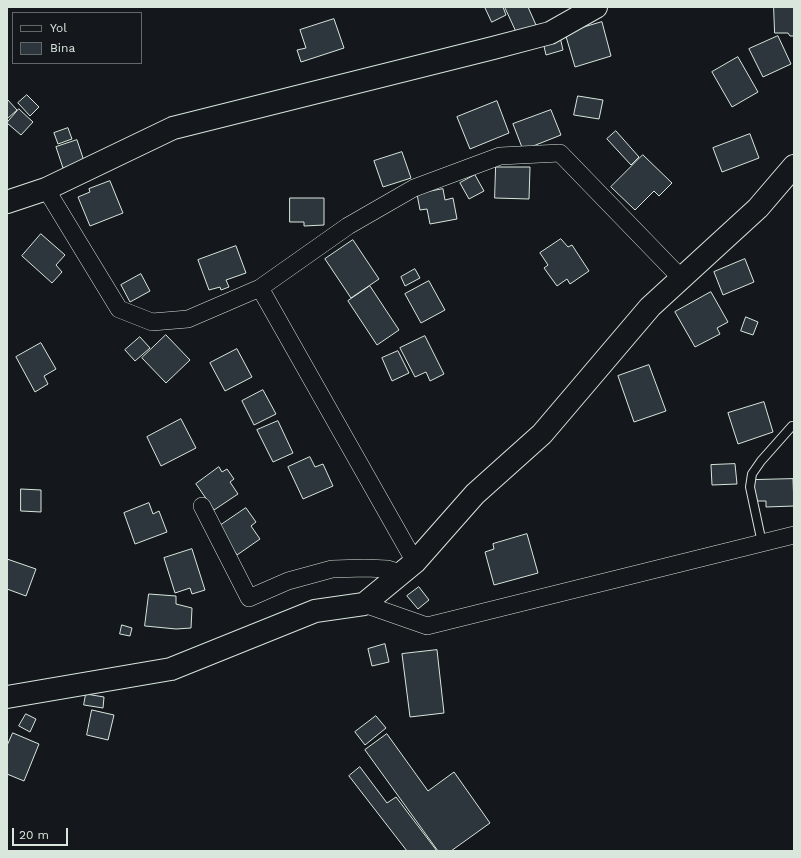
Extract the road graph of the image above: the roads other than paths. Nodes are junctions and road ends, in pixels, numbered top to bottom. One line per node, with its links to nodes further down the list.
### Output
1 (596, 7): 3 (street)
2 (794, 166): 5 (street)
3 (46, 189): 4 (street); 6 (street)
4 (7, 203)
5 (681, 278): 6 (street); 11 (street)
6 (260, 288): 11 (street)
7 (792, 426): 10 (lane)
8 (202, 506): 11 (street)
9 (794, 535): 10 (street)
10 (762, 543): 12 (street)
11 (408, 568): 12 (street)
12 (364, 604): 13 (street)
13 (7, 697)

